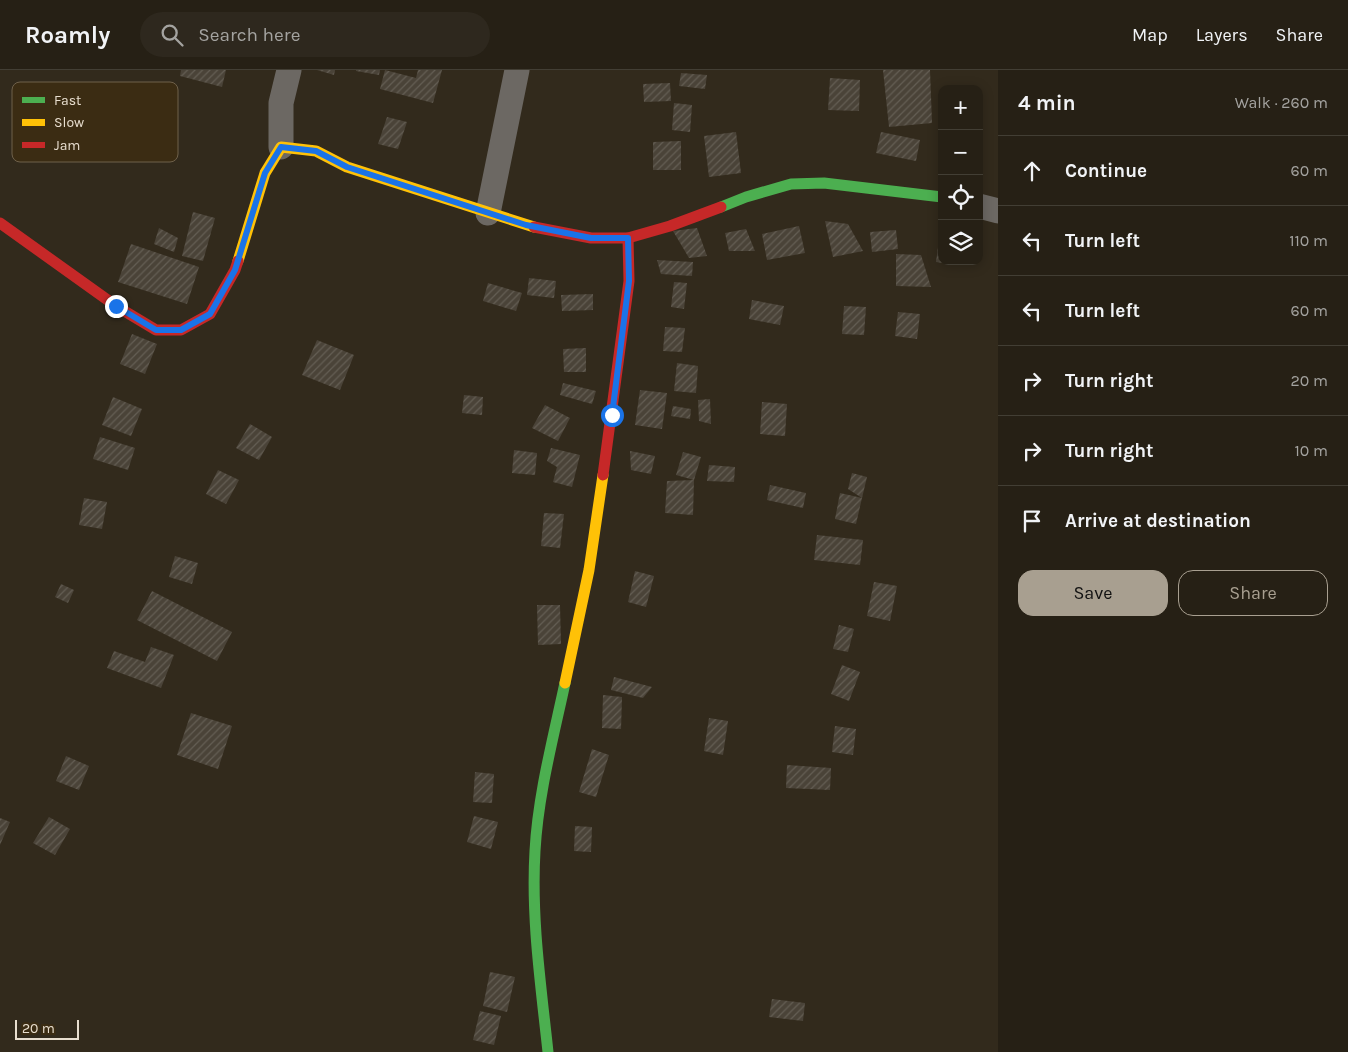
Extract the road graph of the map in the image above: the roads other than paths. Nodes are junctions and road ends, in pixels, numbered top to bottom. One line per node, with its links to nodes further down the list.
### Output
1 (289, 70): 3 (street)
2 (516, 70): 7 (street)
3 (281, 147): 7 (street); 8 (street)
4 (938, 197): 9 (street)
5 (983, 207): 6 (street)
6 (998, 210)
7 (488, 213): 9 (street)
8 (0, 223)
9 (628, 238): 10 (street)
10 (548, 1052)

